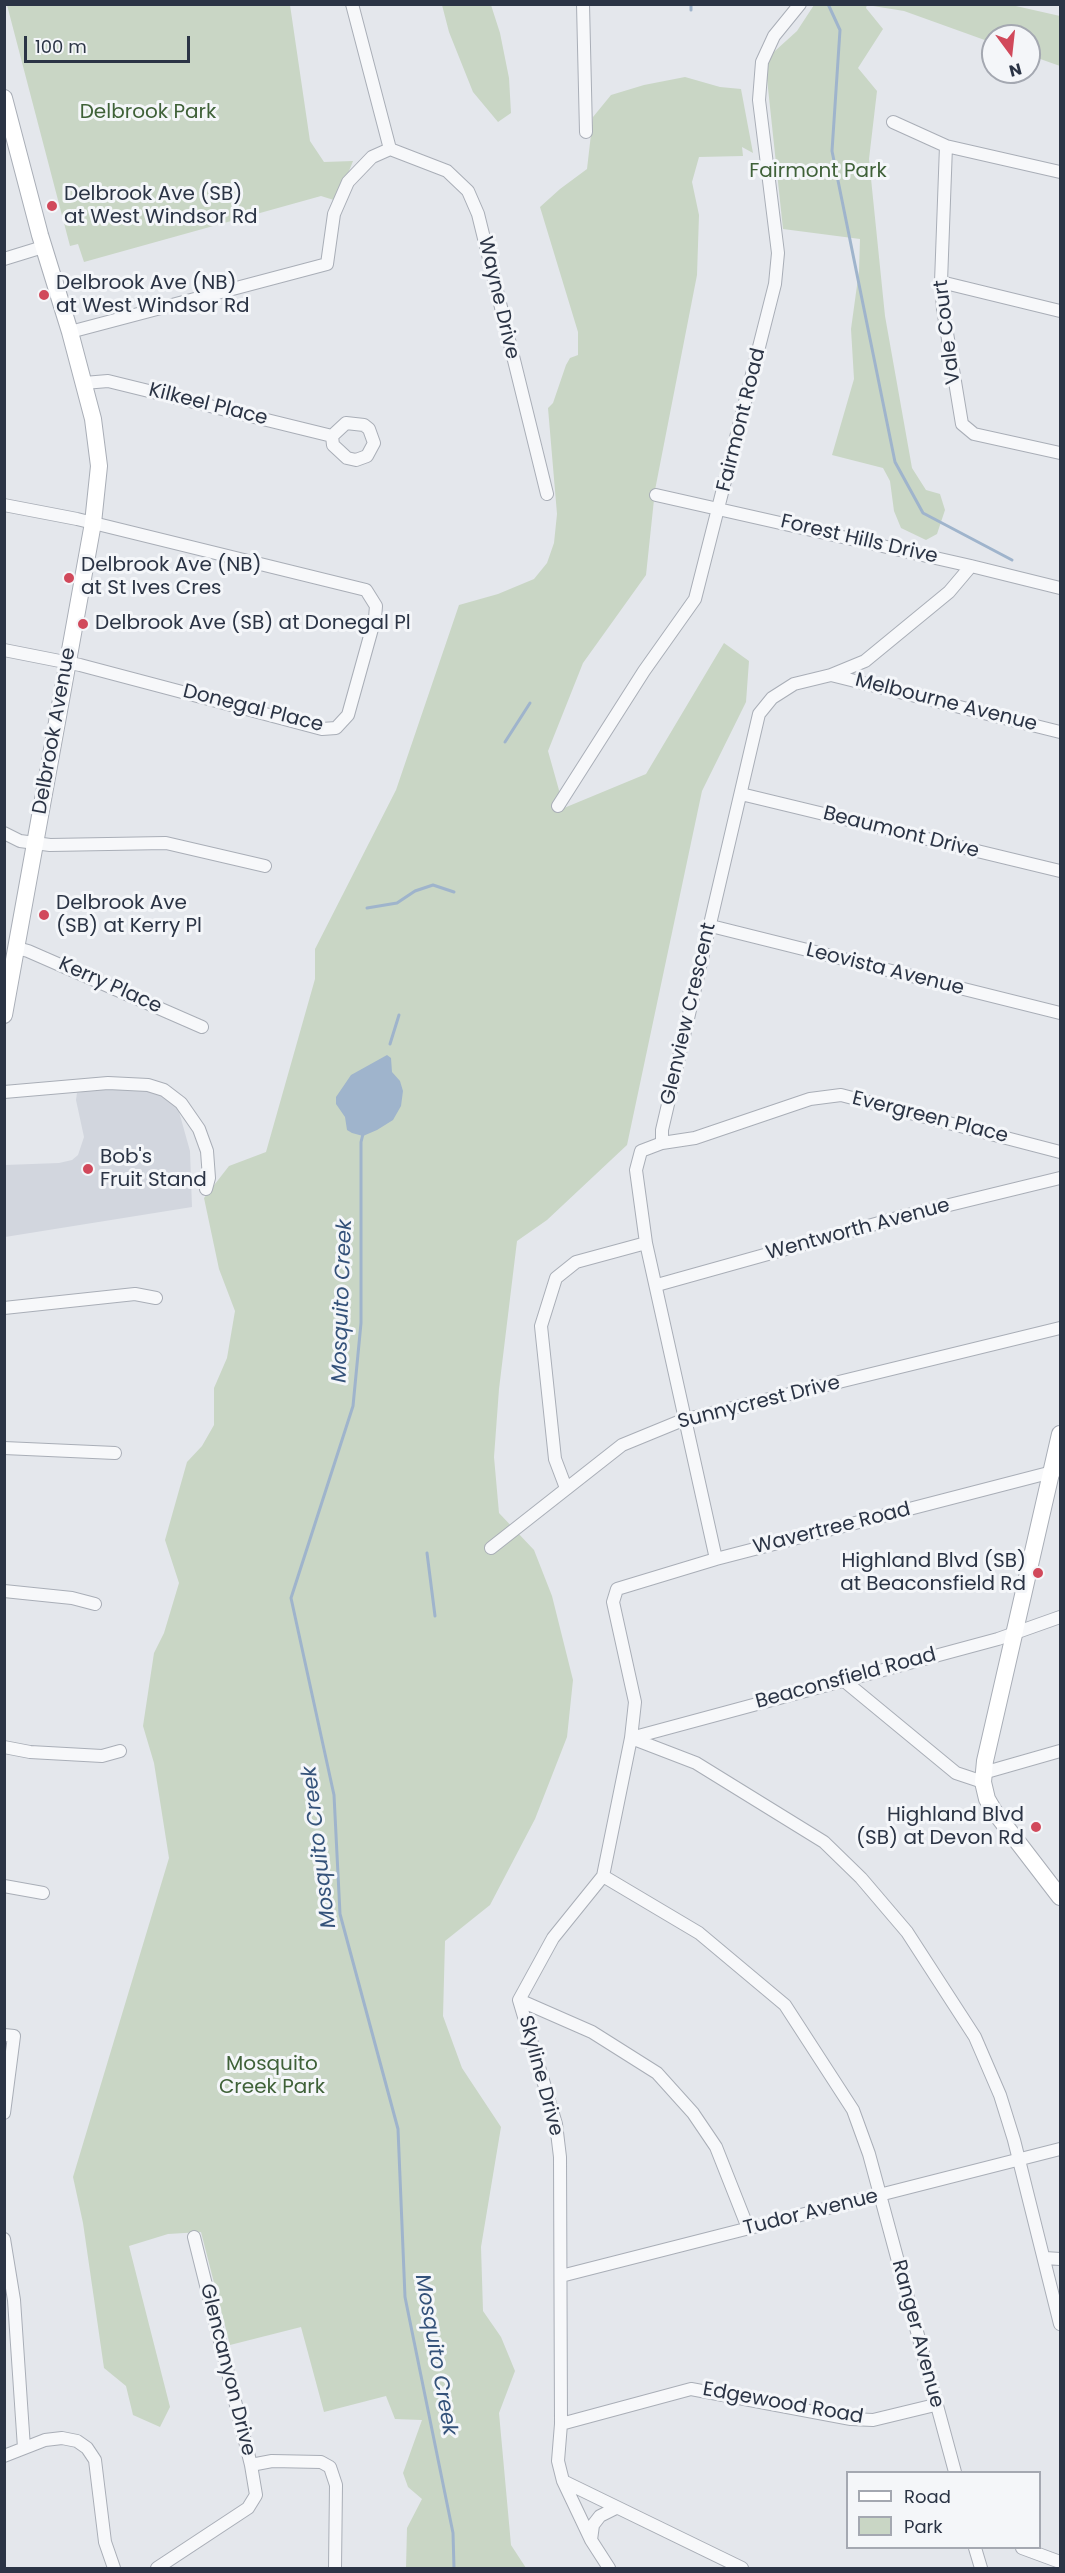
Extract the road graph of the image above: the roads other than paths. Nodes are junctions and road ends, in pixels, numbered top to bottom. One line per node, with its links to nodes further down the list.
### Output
1 (352, 4): 8 (street)
2 (583, 4): 6 (street)
3 (800, 4): 21 (street, Fairmont Road)
4 (4, 98): 10 (street, Delbrook Avenue)
5 (893, 122): 7 (street)
6 (586, 132)
7 (946, 146): 9 (street); 12 (street, Vale Court)
8 (390, 149): 14 (street); 18 (street, Wayne Drive)
9 (1060, 172)
10 (43, 247): 11 (street); 14 (street, Delbrook Avenue)
11 (4, 259)
12 (941, 282): 13 (street); 17 (street, Vale Court)
13 (1060, 311)
14 (70, 332): 15 (street, Delbrook Avenue)
15 (84, 383): 16 (street, Kilkeel Place); 22 (street, Delbrook Avenue)
16 (332, 436)
17 (1060, 453)
18 (547, 494)
19 (656, 495): 21 (street, Forest Hills Drive)
20 (4, 505): 22 (street)
21 (720, 509): 23 (street, Forest Hills Drive); 30 (street, Fairmont Road)
22 (93, 523): 26 (street, Delbrook Avenue); 26 (street, Donegal Place)
23 (971, 566): 24 (street, Forest Hills Drive); 27 (street, Glenview Crescent)
24 (1060, 588)
25 (4, 650): 26 (street)
26 (67, 662): 32 (street, Delbrook Avenue)
27 (831, 675): 28 (street, Melbourne Avenue); 29 (street, Glenview Crescent)
28 (1060, 732)
29 (741, 794): 34 (street, Beaumont Drive); 35 (street, Glenview Crescent)
30 (558, 806)
31 (4, 833): 32 (street)
32 (35, 844): 33 (street); 36 (street, Delbrook Avenue)
33 (265, 866)
34 (1060, 871)
35 (711, 926): 37 (street, Leovista Avenue); 41 (street, Glenview Crescent)
36 (17, 948): 38 (street, Delbrook Avenue); 39 (street, Kerry Place)
37 (1060, 1012)
38 (4, 1015)
39 (202, 1027)
40 (4, 1092): 44 (street)
41 (662, 1143): 42 (street, Evergreen Place); 45 (street)
42 (1060, 1152)
43 (1060, 1178): 46 (street, Wentworth Avenue)
44 (206, 1189)
45 (646, 1243): 46 (street); 55 (street)
46 (657, 1285): 50 (street)
47 (156, 1298): 48 (street)
48 (4, 1308)
49 (1060, 1328): 50 (street, Sunnycrest Drive)
50 (683, 1420): 55 (street, Sunnycrest Drive); 57 (street)
51 (1060, 1434): 54 (street)
52 (4, 1448): 53 (street)
53 (115, 1453)
54 (1055, 1472): 57 (street, Wavertree Road); 62 (street)
55 (566, 1488): 56 (street, Sunnycrest Drive)
56 (492, 1548)
57 (716, 1559): 59 (street, Wavertree Road)
58 (4, 1590): 60 (street)
59 (613, 1602): 64 (street, Skyline Drive)
60 (94, 1604)
61 (1060, 1617): 62 (street, Beaconsfield Road)
62 (1015, 1632): 63 (street, Beaconsfield Road); 68 (street)
63 (842, 1679): 64 (street, Beaconsfield Road); 68 (street)
64 (631, 1738): 69 (street, Skyline Drive); 77 (street)
65 (4, 1747): 66 (street)
66 (120, 1751)
67 (1060, 1751): 68 (street)
68 (983, 1778): 71 (street)
69 (603, 1876): 73 (street, Skyline Drive); 78 (street, Ranger Avenue)
70 (4, 1886): 72 (street)
71 (1058, 1887)
72 (43, 1893)
73 (519, 2000): 79 (street); 84 (street, Skyline Drive)
74 (9, 2036): 75 (street)
75 (4, 2113)
76 (1060, 2149): 77 (street, Tudor Avenue)
77 (1018, 2160): 78 (street, Tudor Avenue); 82 (street)
78 (880, 2196): 79 (street, Tudor Avenue); 87 (street, Ranger Avenue)
79 (748, 2228): 84 (street, Tudor Avenue)
80 (194, 2237): 91 (street, Glencanyon Drive)
81 (4, 2239): 85 (street)
82 (1045, 2258): 83 (street); 86 (street)
83 (1060, 2259)
84 (561, 2276): 88 (street, Skyline Drive)
85 (9, 2302): 89 (street)
86 (1060, 2324)
87 (935, 2405): 88 (street, Edgewood Road); 92 (street, Ranger Avenue)
88 (561, 2424): 93 (street, Skyline Drive)
89 (24, 2448): 90 (street); 99 (street)
90 (4, 2456)
91 (251, 2465): 100 (street); 101 (street, Glencanyon Drive)
92 (954, 2471)
93 (563, 2481): 94 (street); 95 (street, Skyline Drive)
94 (616, 2508): 95 (street); 103 (street)
95 (591, 2540): 102 (street, Skyline Drive)
96 (976, 2549): 104 (street)
97 (1027, 2549): 98 (street)
98 (1060, 2562)
99 (114, 2568)
100 (157, 2568)
101 (335, 2568)
102 (609, 2568)
103 (742, 2568)
104 (981, 2568)

